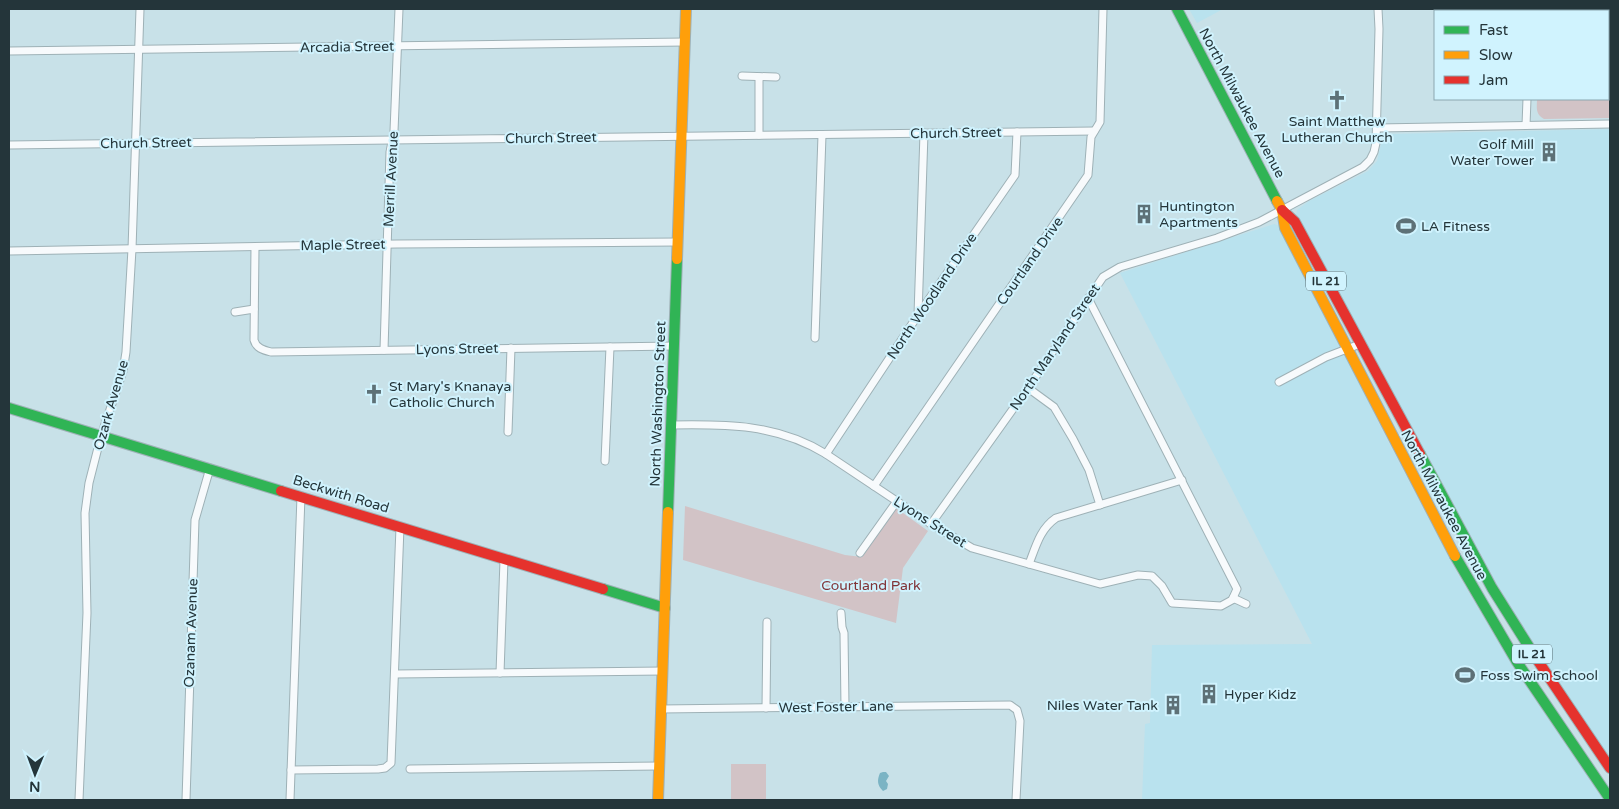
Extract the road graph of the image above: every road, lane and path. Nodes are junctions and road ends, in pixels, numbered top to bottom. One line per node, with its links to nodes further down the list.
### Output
1 (140, 9): 9 (street, Ozark Avenue)
2 (399, 9): 8 (street, Merrill Avenue)
3 (686, 9): 7 (main road, North Washington Street)
4 (1103, 9): 18 (street, Courtland Drive)
5 (1177, 9): 27 (main road, North Milwaukee Avenue / IL 21)
6 (1378, 9): 17 (street, North Maryland Street)
7 (685, 42): 8 (street, Arcadia Street); 23 (main road, North Washington Street)
8 (398, 46): 9 (street, Arcadia Street); 24 (street, Merrill Avenue)
9 (139, 49): 10 (street, Arcadia Street); 25 (street, Ozark Avenue)
10 (9, 51)
11 (742, 76): 12 (street)
12 (759, 76): 13 (street); 21 (street)
13 (776, 77)
14 (1527, 100): 16 (street)
15 (1610, 124): 16 (street)
16 (1526, 125): 17 (street)
17 (1377, 128): 27 (street, North Maryland Street)
18 (1094, 131): 19 (street, Church Street); 54 (street, Courtland Drive)
19 (1017, 132): 20 (street, Church Street); 36 (street, North Woodland Drive)
20 (924, 134): 22 (street, Church Street); 36 (street)
21 (759, 135): 22 (street, Church Street); 23 (street, Church Street)
22 (822, 135): 37 (street)
23 (682, 136): 24 (street, Church Street); 28 (main road, North Washington Street)
24 (392, 140): 25 (street, Church Street); 29 (street, Merrill Avenue)
25 (135, 143): 26 (street, Church Street); 31 (street, Ozark Avenue)
26 (9, 145)
27 (1282, 210): 33 (street, North Maryland Street); 38 (main road, North Milwaukee Avenue / IL 21); 42 (main road, North Milwaukee Avenue / IL 21)
28 (678, 242): 29 (street, Maple Street); 40 (main road, North Washington Street)
29 (387, 244): 30 (street, Maple Street); 43 (street, Merrill Avenue)
30 (255, 247): 31 (street, Maple Street); 34 (street)
31 (132, 249): 32 (street, Maple Street); 49 (street, Ozark Avenue)
32 (9, 250)
33 (1088, 298): 45 (street, North Maryland Street); 53 (street)
34 (254, 309): 35 (street); 43 (street, Lyons Street)
35 (235, 312)
36 (918, 315): 50 (street, North Woodland Drive)
37 (816, 338)
38 (1360, 344): 42 (street); 75 (main road, North Milwaukee Avenue / IL 21)
39 (610, 346): 40 (street, Lyons Street); 41 (street, Lyons Street); 51 (street)
40 (674, 346): 47 (main road, North Washington Street)
41 (511, 348): 43 (street, Lyons Street); 48 (street)
42 (1348, 348): 44 (street); 78 (main road, North Milwaukee Avenue / IL 21)
43 (384, 350)
44 (1279, 382)
45 (1028, 388): 57 (street); 58 (street, North Maryland Street)
46 (9, 408): 49 (main road, Beckwith Road)
47 (672, 426): 50 (street, Lyons Street); 65 (main road, North Washington Street)
48 (508, 432)
49 (101, 436): 52 (main road, Beckwith Road); 79 (street, Ozark Avenue)
50 (826, 454): 54 (street, Lyons Street)
51 (605, 461)
52 (210, 468): 55 (main road, Beckwith Road); 80 (street, Ozanam Avenue)
53 (1182, 480): 57 (street); 63 (street)
54 (874, 486): 56 (street, Lyons Street)
55 (301, 496): 59 (main road, Beckwith Road); 77 (street)
56 (896, 501): 58 (street, Lyons Street); 60 (street)
57 (1100, 505): 62 (street)
58 (931, 524): 62 (street, Lyons Street)
59 (400, 527): 61 (main road, Beckwith Road); 70 (street)
60 (860, 553)
61 (504, 560): 65 (main road, Beckwith Road); 69 (street)
62 (1029, 564): 63 (street, Lyons Street)
63 (1233, 598): 64 (street)
64 (1246, 604)
65 (665, 608): 68 (main road, North Washington Street)
66 (840, 613): 71 (street)
67 (767, 622): 72 (street)
68 (663, 671): 69 (street); 73 (main road, North Washington Street)
69 (500, 672): 70 (street)
70 (395, 674): 77 (street)
71 (845, 707): 72 (street, West Foster Lane); 83 (street, West Foster Lane)
72 (766, 708): 73 (street, West Foster Lane)
73 (661, 709): 74 (main road, North Washington Street)
74 (659, 766): 76 (street); 82 (main road, North Washington Street)
75 (1610, 768)
76 (410, 769)
77 (291, 770): 81 (street)
78 (1610, 798)
79 (79, 800)
80 (186, 800)
81 (290, 800)
82 (658, 800)
83 (1016, 800)

